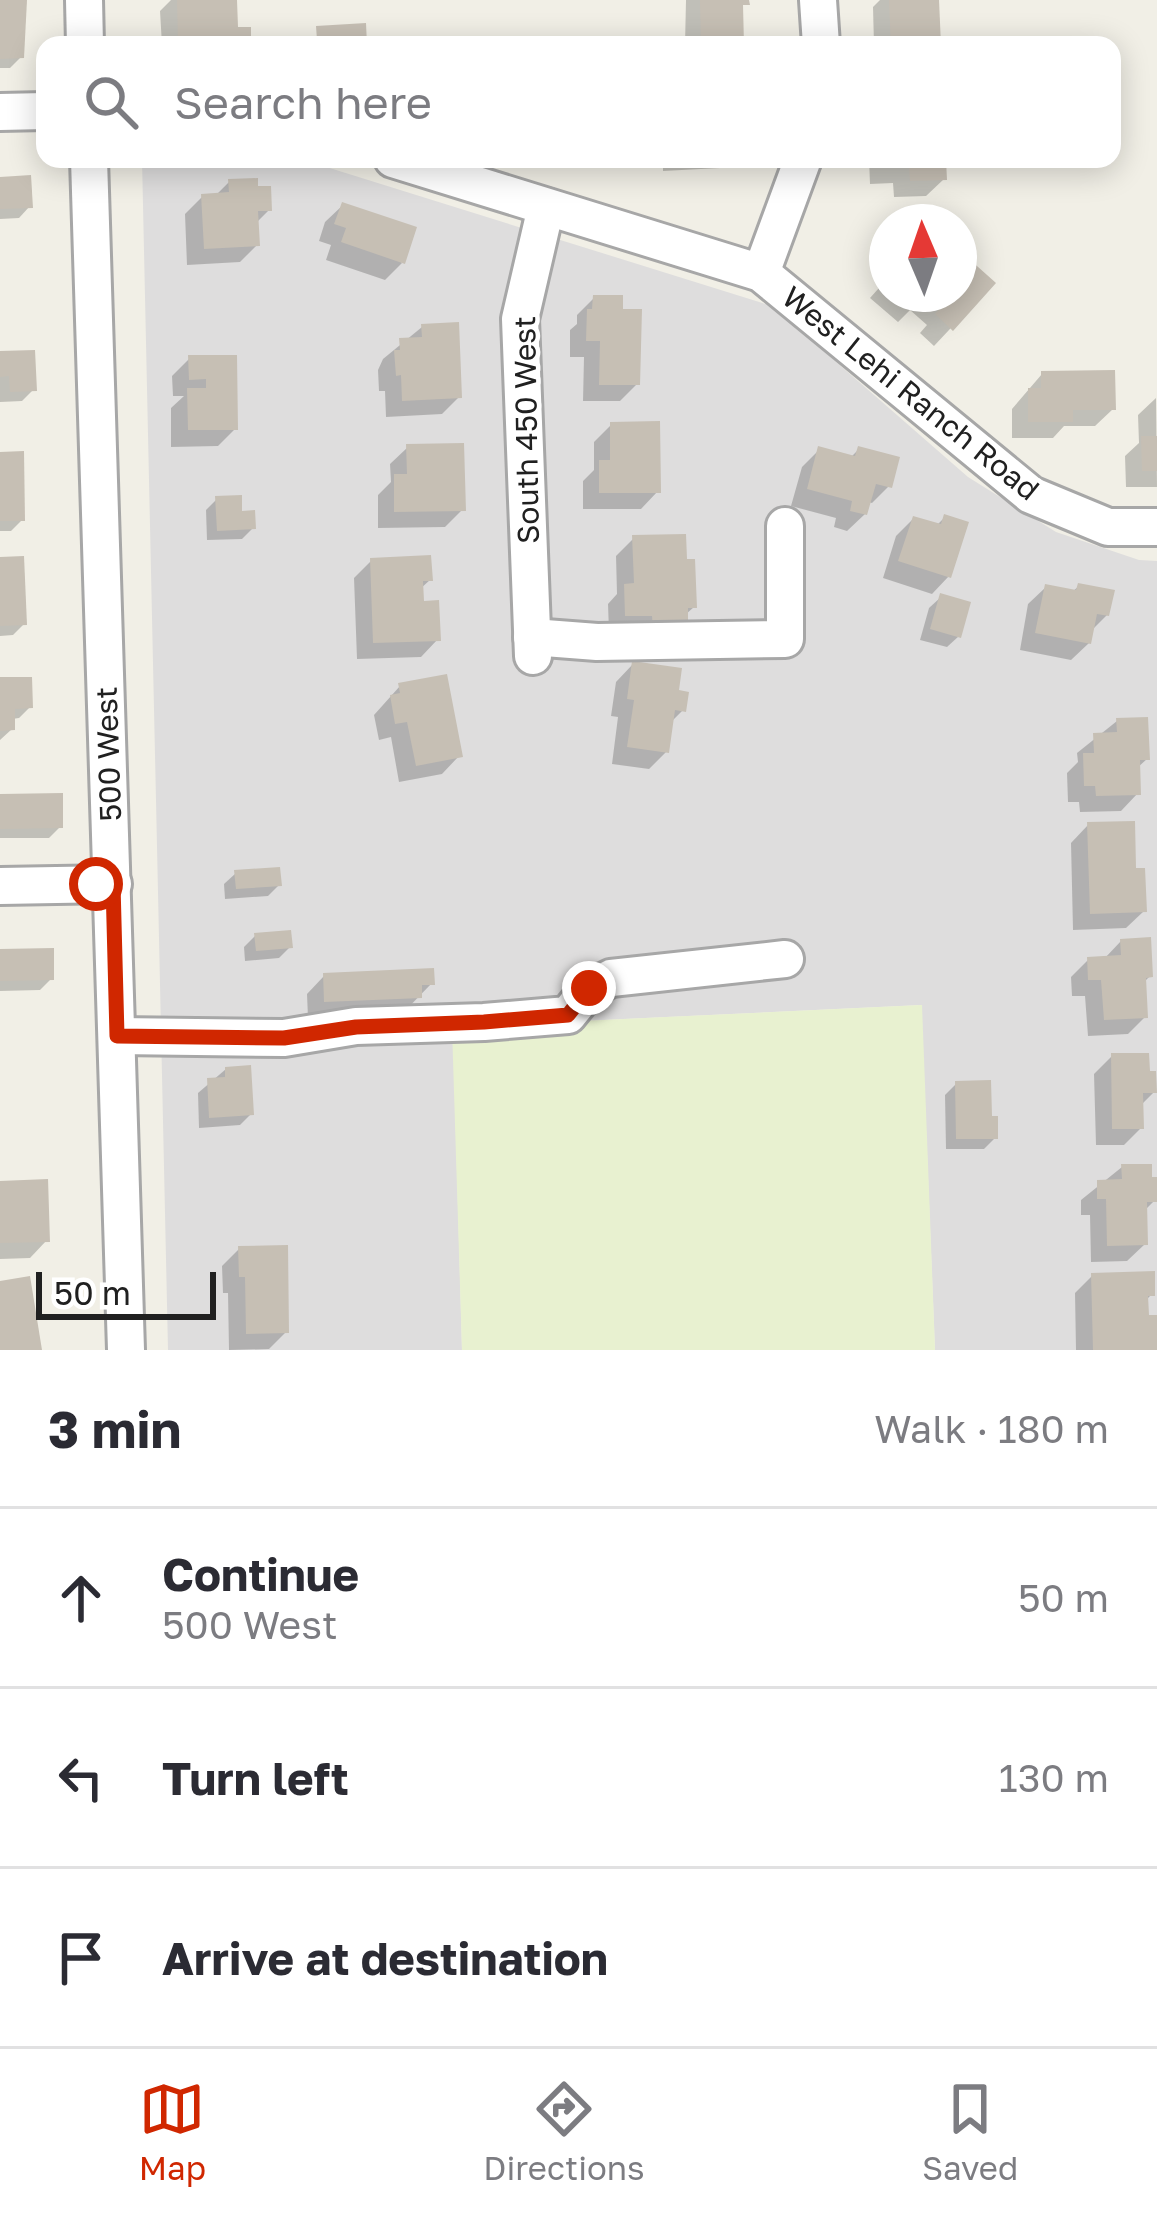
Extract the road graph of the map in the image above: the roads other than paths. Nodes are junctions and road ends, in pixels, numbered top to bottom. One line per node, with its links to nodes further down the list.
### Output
1 (83, 0): 3 (street)
2 (818, 0): 4 (street)
3 (85, 36)
4 (820, 36)
5 (36, 111): 6 (street)
6 (0, 112)
7 (89, 168): 14 (street, 500 West)
8 (422, 168): 10 (street, West Lehi Ranch Road)
9 (800, 168): 11 (street)
10 (546, 207): 11 (street, West Lehi Ranch Road); 12 (street, South 450 West)
11 (761, 272): 13 (street, West Lehi Ranch Road)
12 (785, 526)
13 (1157, 527)
14 (113, 884): 15 (street); 17 (street, 500 West)
15 (0, 886)
16 (785, 959): 17 (street)
17 (117, 1036): 18 (street, 500 West)
18 (126, 1350)

